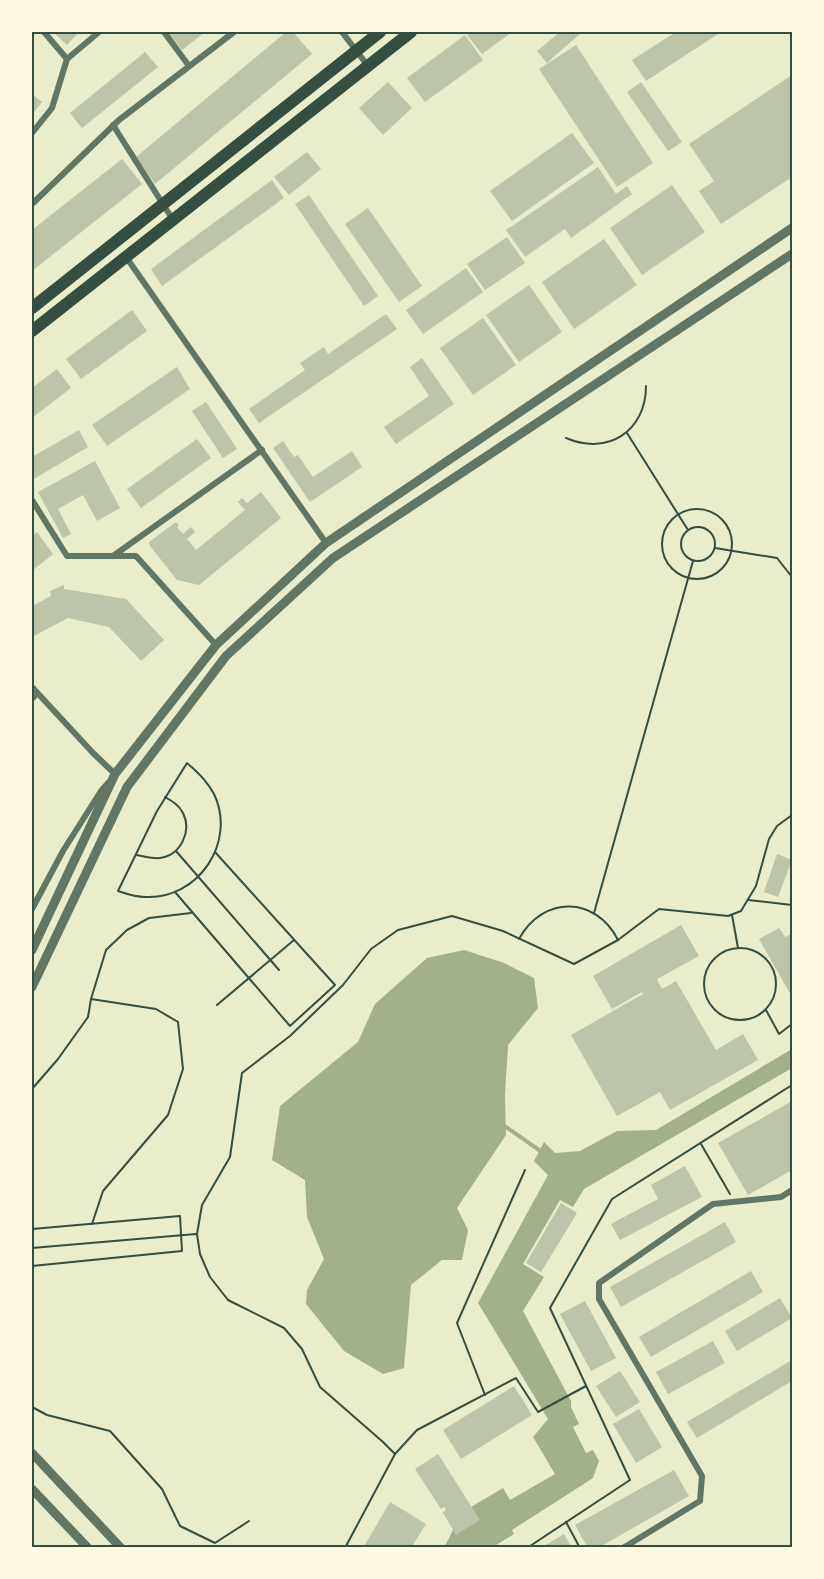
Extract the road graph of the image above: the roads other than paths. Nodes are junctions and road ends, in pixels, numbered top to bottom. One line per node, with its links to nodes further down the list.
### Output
1 (44, 32): 9 (street)
2 (99, 32): 9 (street)
3 (164, 32): 10 (street)
4 (234, 32): 10 (street)
5 (342, 32): 8 (street)
6 (380, 32): 8 (main road)
7 (411, 32): 11 (main road)
8 (356, 51): 11 (street); 15 (main road)
9 (67, 59): 13 (street)
10 (189, 66): 12 (street)
11 (368, 66): 16 (main road)
12 (113, 125): 14 (street); 15 (street)
13 (32, 133)
14 (32, 204)
15 (163, 204): 16 (street); 20 (main road)
16 (173, 219): 19 (main road)
17 (792, 228): 24 (street)
18 (792, 254): 33 (street)
19 (126, 256): 21 (main road); 22 (street)
20 (32, 308)
21 (32, 331)
22 (262, 450): 24 (street); 25 (street)
23 (32, 500): 25 (street)
24 (326, 543): 26 (street)
25 (113, 556): 26 (street)
26 (216, 645): 30 (street)
27 (32, 687): 28 (street)
28 (38, 694): 29 (lane); 30 (street)
29 (32, 700)
30 (115, 774): 31 (street); 32 (street)
31 (32, 909)
32 (32, 950)
33 (32, 987)
34 (792, 1190): 39 (street)
35 (32, 1453): 38 (street)
36 (32, 1489): 37 (street)
37 (88, 1548)
38 (121, 1548)
39 (623, 1548)

